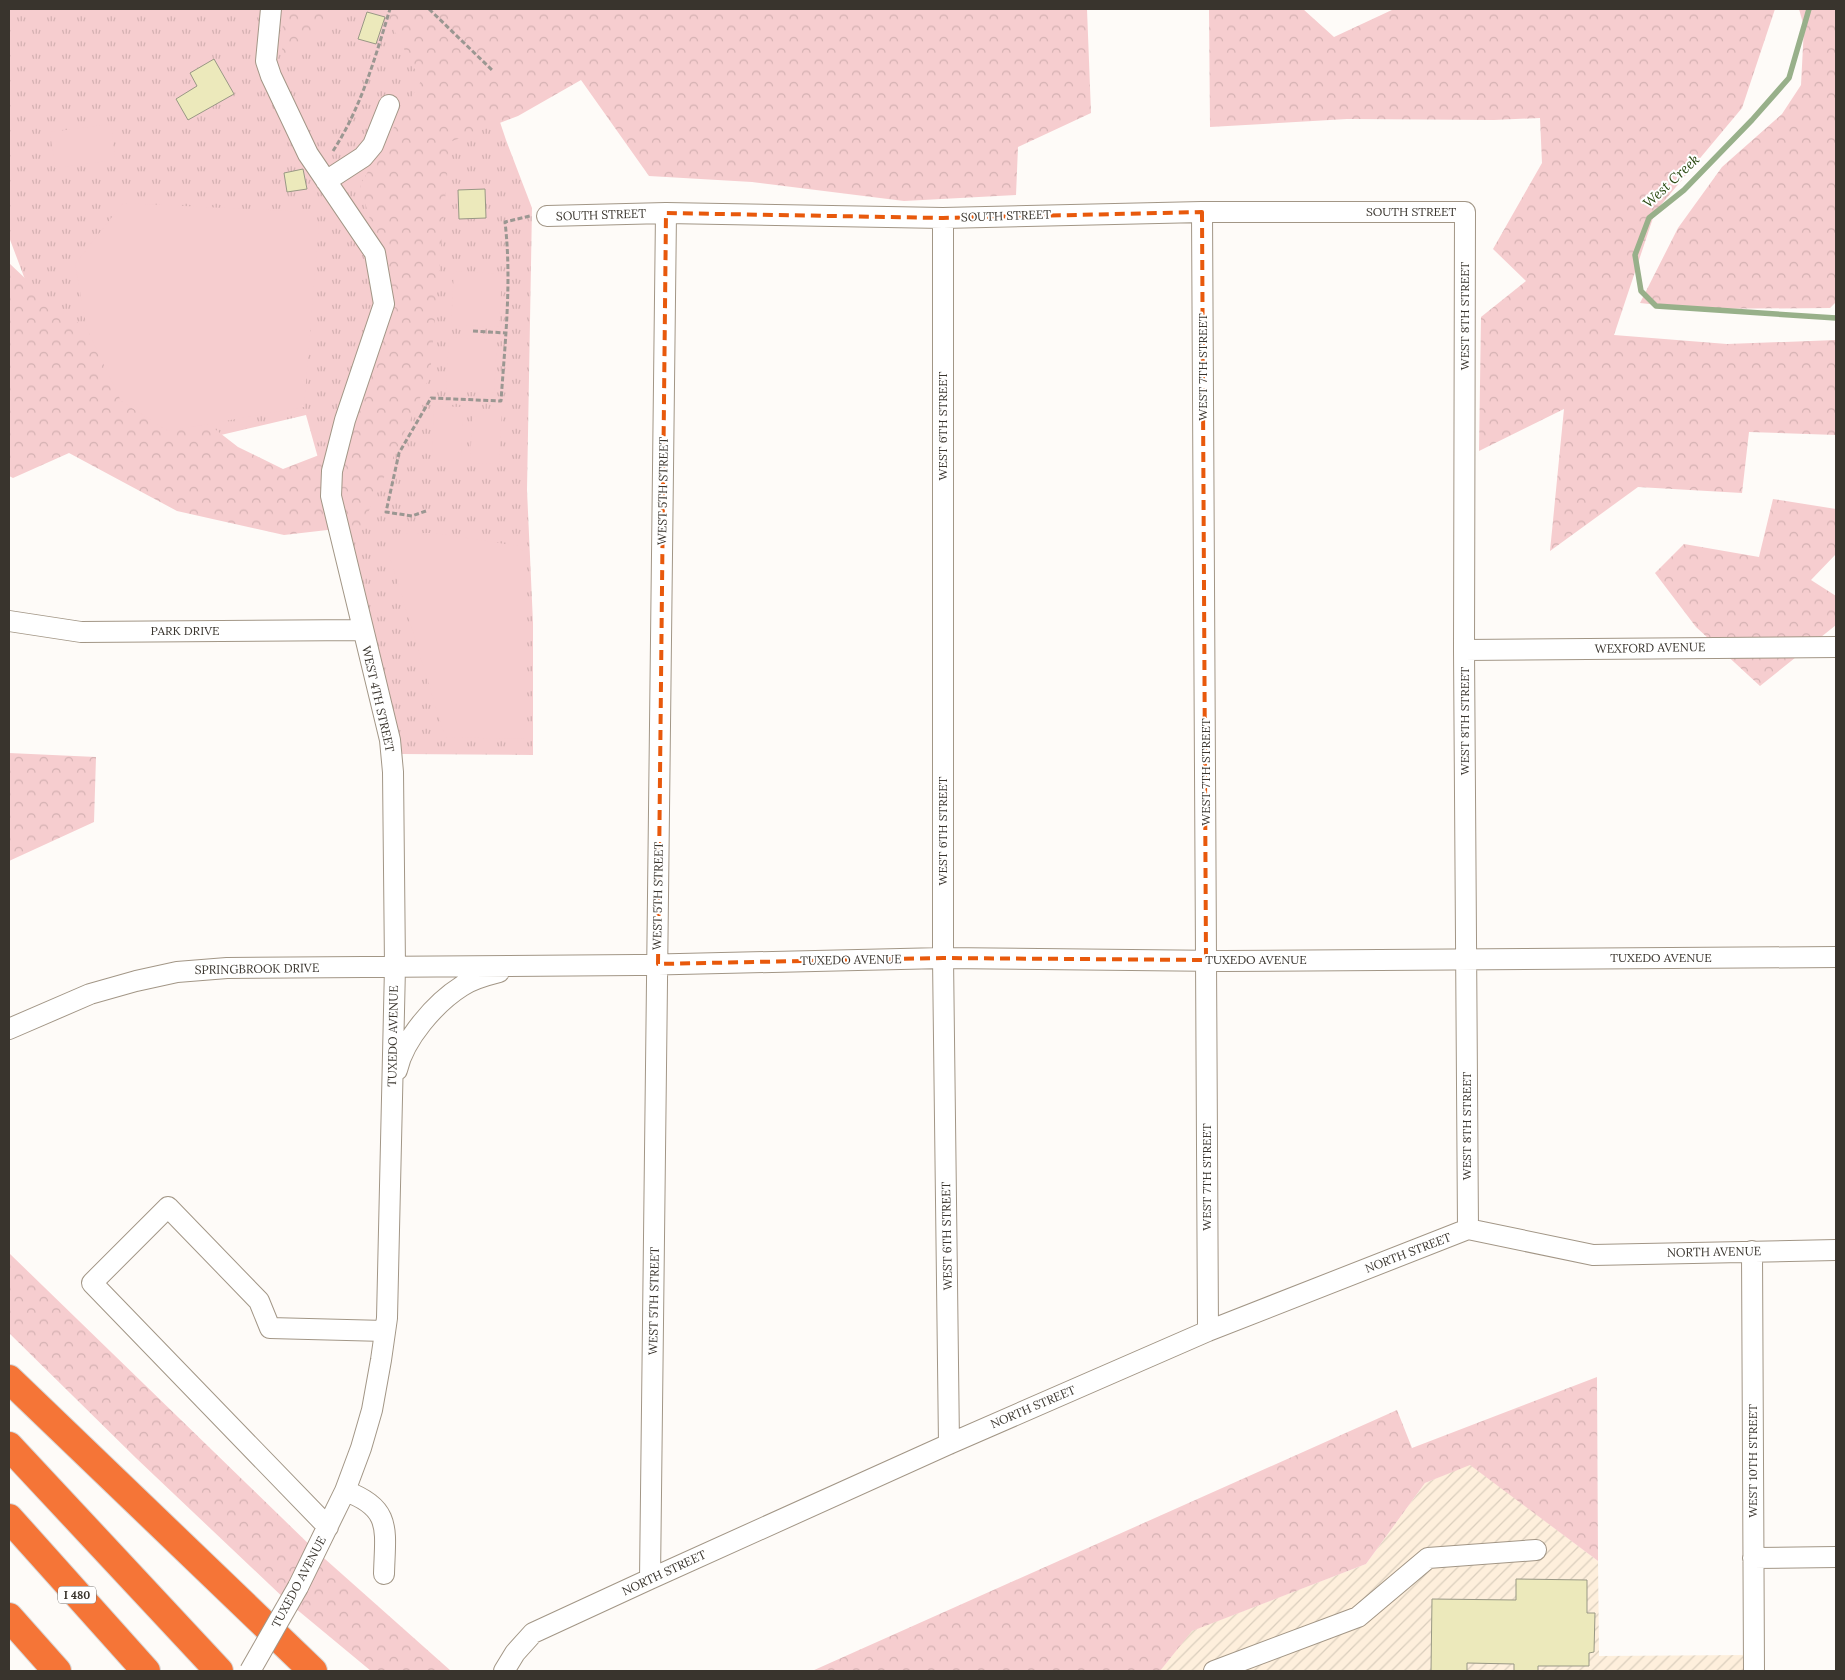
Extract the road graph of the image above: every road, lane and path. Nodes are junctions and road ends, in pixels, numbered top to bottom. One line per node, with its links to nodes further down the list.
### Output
1 (271, 9): 7 (street, WEST 4TH STREET)
2 (390, 9): 6 (path)
3 (429, 9): 4 (path)
4 (492, 70)
5 (389, 105): 7 (street)
6 (330, 156)
7 (326, 181): 17 (street, WEST 4TH STREET)
8 (1202, 212): 9 (street, SOUTH STREET); 12 (street, SOUTH STREET); 22 (street, WEST 7TH STREET)
9 (1465, 212): 19 (street, WEST 8TH STREET)
10 (666, 213): 11 (street, SOUTH STREET); 12 (street, SOUTH STREET); 24 (street, WEST 5TH STREET)
11 (543, 215): 14 (path)
12 (943, 218): 21 (street, WEST 6TH STREET)
13 (473, 331): 14 (path)
14 (506, 333): 15 (path)
15 (426, 511)
16 (9, 621): 17 (street, PARK DRIVE)
17 (362, 630): 26 (street, WEST 4TH STREET)
18 (1836, 646): 19 (street, WEXFORD AVENUE)
19 (1464, 650): 23 (street, WEST 8TH STREET)
20 (1836, 957): 23 (street, TUXEDO AVENUE)
21 (943, 958): 22 (street, TUXEDO AVENUE); 24 (street, TUXEDO AVENUE); 36 (street, WEST 6TH STREET)
22 (1206, 960): 23 (street, TUXEDO AVENUE); 34 (street, WEST 7TH STREET)
23 (1466, 960): 29 (street, WEST 8TH STREET)
24 (658, 964): 25 (street, TUXEDO AVENUE); 45 (street, WEST 5TH STREET)
25 (523, 966): 26 (street, TUXEDO AVENUE); 28 (street)
26 (395, 967): 27 (street, SPRINGBROOK DRIVE); 28 (street, TUXEDO AVENUE)
27 (9, 1029)
28 (392, 1092): 33 (street, TUXEDO AVENUE)
29 (1468, 1229): 32 (street, NORTH STREET); 34 (street, NORTH STREET)
30 (1836, 1250): 31 (street, NORTH AVENUE)
31 (1752, 1251): 32 (street, NORTH AVENUE); 43 (street, WEST 10TH STREET)
32 (1593, 1255)
33 (385, 1331): 38 (street, TUXEDO AVENUE); 40 (street)
34 (1208, 1331): 36 (street, NORTH STREET)
35 (9, 1379): 51 (highway)
36 (949, 1444): 45 (street, NORTH STREET)
37 (9, 1446): 49 (highway)
38 (345, 1491): 40 (street, TUXEDO AVENUE); 44 (street)
39 (9, 1518): 48 (highway, I 480)
40 (328, 1527): 50 (street, TUXEDO AVENUE, bridge)
41 (1536, 1550): 53 (street)
42 (1836, 1557): 43 (street)
43 (1753, 1558): 54 (street, WEST 10TH STREET)
44 (384, 1574)
45 (650, 1579): 52 (street, NORTH STREET)
46 (9, 1617): 47 (highway)
47 (57, 1671)
48 (146, 1671)
49 (219, 1671)
50 (250, 1671)
51 (313, 1671)
52 (504, 1671)
53 (1214, 1671)
54 (1754, 1671)

